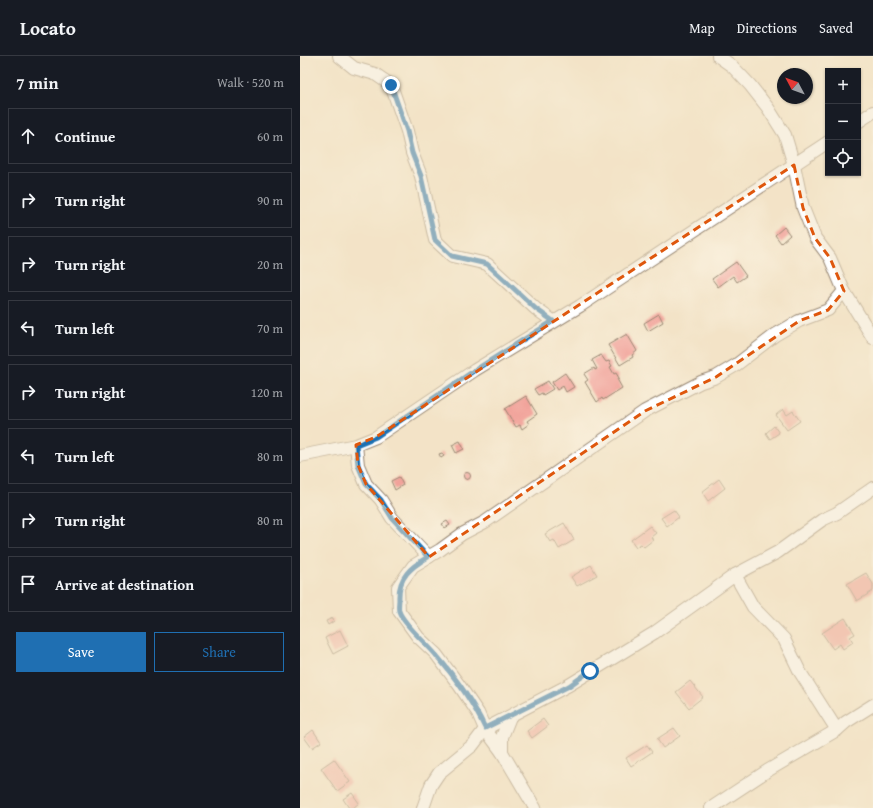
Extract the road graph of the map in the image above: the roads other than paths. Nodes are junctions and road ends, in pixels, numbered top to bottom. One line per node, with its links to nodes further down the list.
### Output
1 (339, 56): 8 (street)
2 (718, 56): 6 (street)
3 (873, 112): 4 (street)
4 (861, 120)
5 (825, 144): 6 (street)
6 (794, 165): 7 (street); 8 (street)
7 (844, 291): 9 (street); 13 (street)
8 (553, 321): 10 (street)
9 (873, 338)
10 (356, 445): 11 (street); 13 (street)
11 (300, 456)
12 (873, 488): 14 (street)
13 (428, 557): 17 (street)
14 (735, 576): 16 (street); 18 (street)
15 (873, 705): 18 (street)
16 (510, 717): 17 (street); 19 (street)
17 (485, 728): 19 (street); 20 (street)
18 (837, 730): 22 (street)
19 (502, 752): 21 (street)
20 (423, 808)
21 (535, 808)
22 (711, 808)

